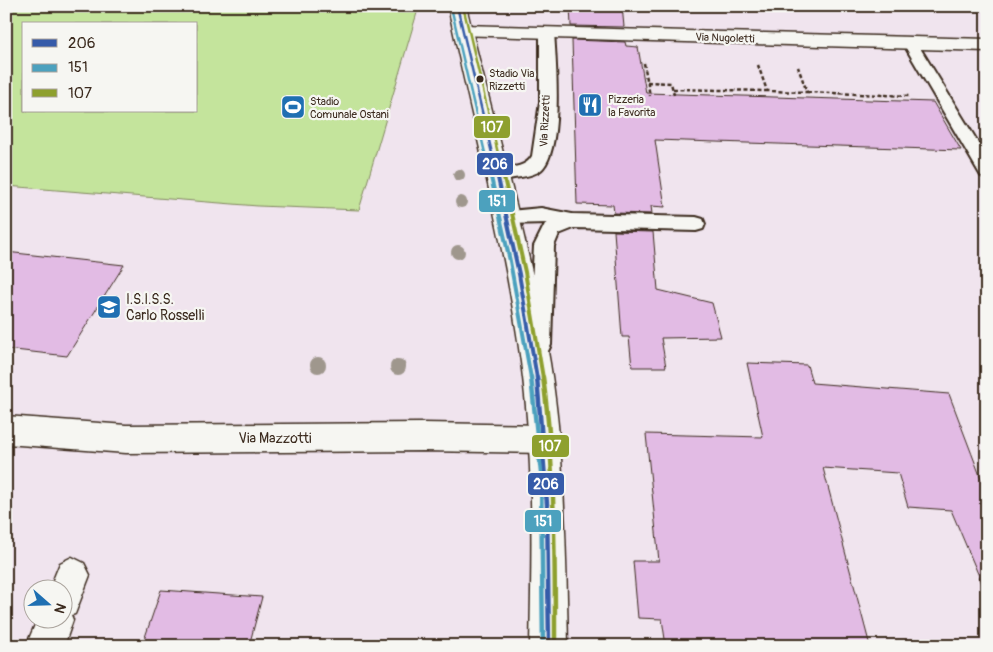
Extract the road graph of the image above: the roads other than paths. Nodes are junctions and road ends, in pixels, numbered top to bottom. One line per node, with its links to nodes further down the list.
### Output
1 (460, 19): 2 (street, Via Nugoletti); 6 (street)
2 (547, 32): 3 (street, Via Nugoletti); 6 (lane, Via Rizzetti)
3 (910, 43): 4 (street, Via Nugoletti); 5 (lane)
4 (987, 45)
5 (987, 172)
6 (494, 174): 9 (street)
7 (968, 177): 8 (lane)
8 (987, 178)
9 (505, 217): 10 (lane); 12 (street)
10 (572, 221): 11 (lane); 12 (lane)
11 (696, 224)
12 (538, 388): 14 (street)
13 (6, 430): 14 (street, Via Mazzotti)
14 (544, 439): 17 (street)
15 (51, 630): 16 (street)
16 (45, 646)
17 (549, 646)

